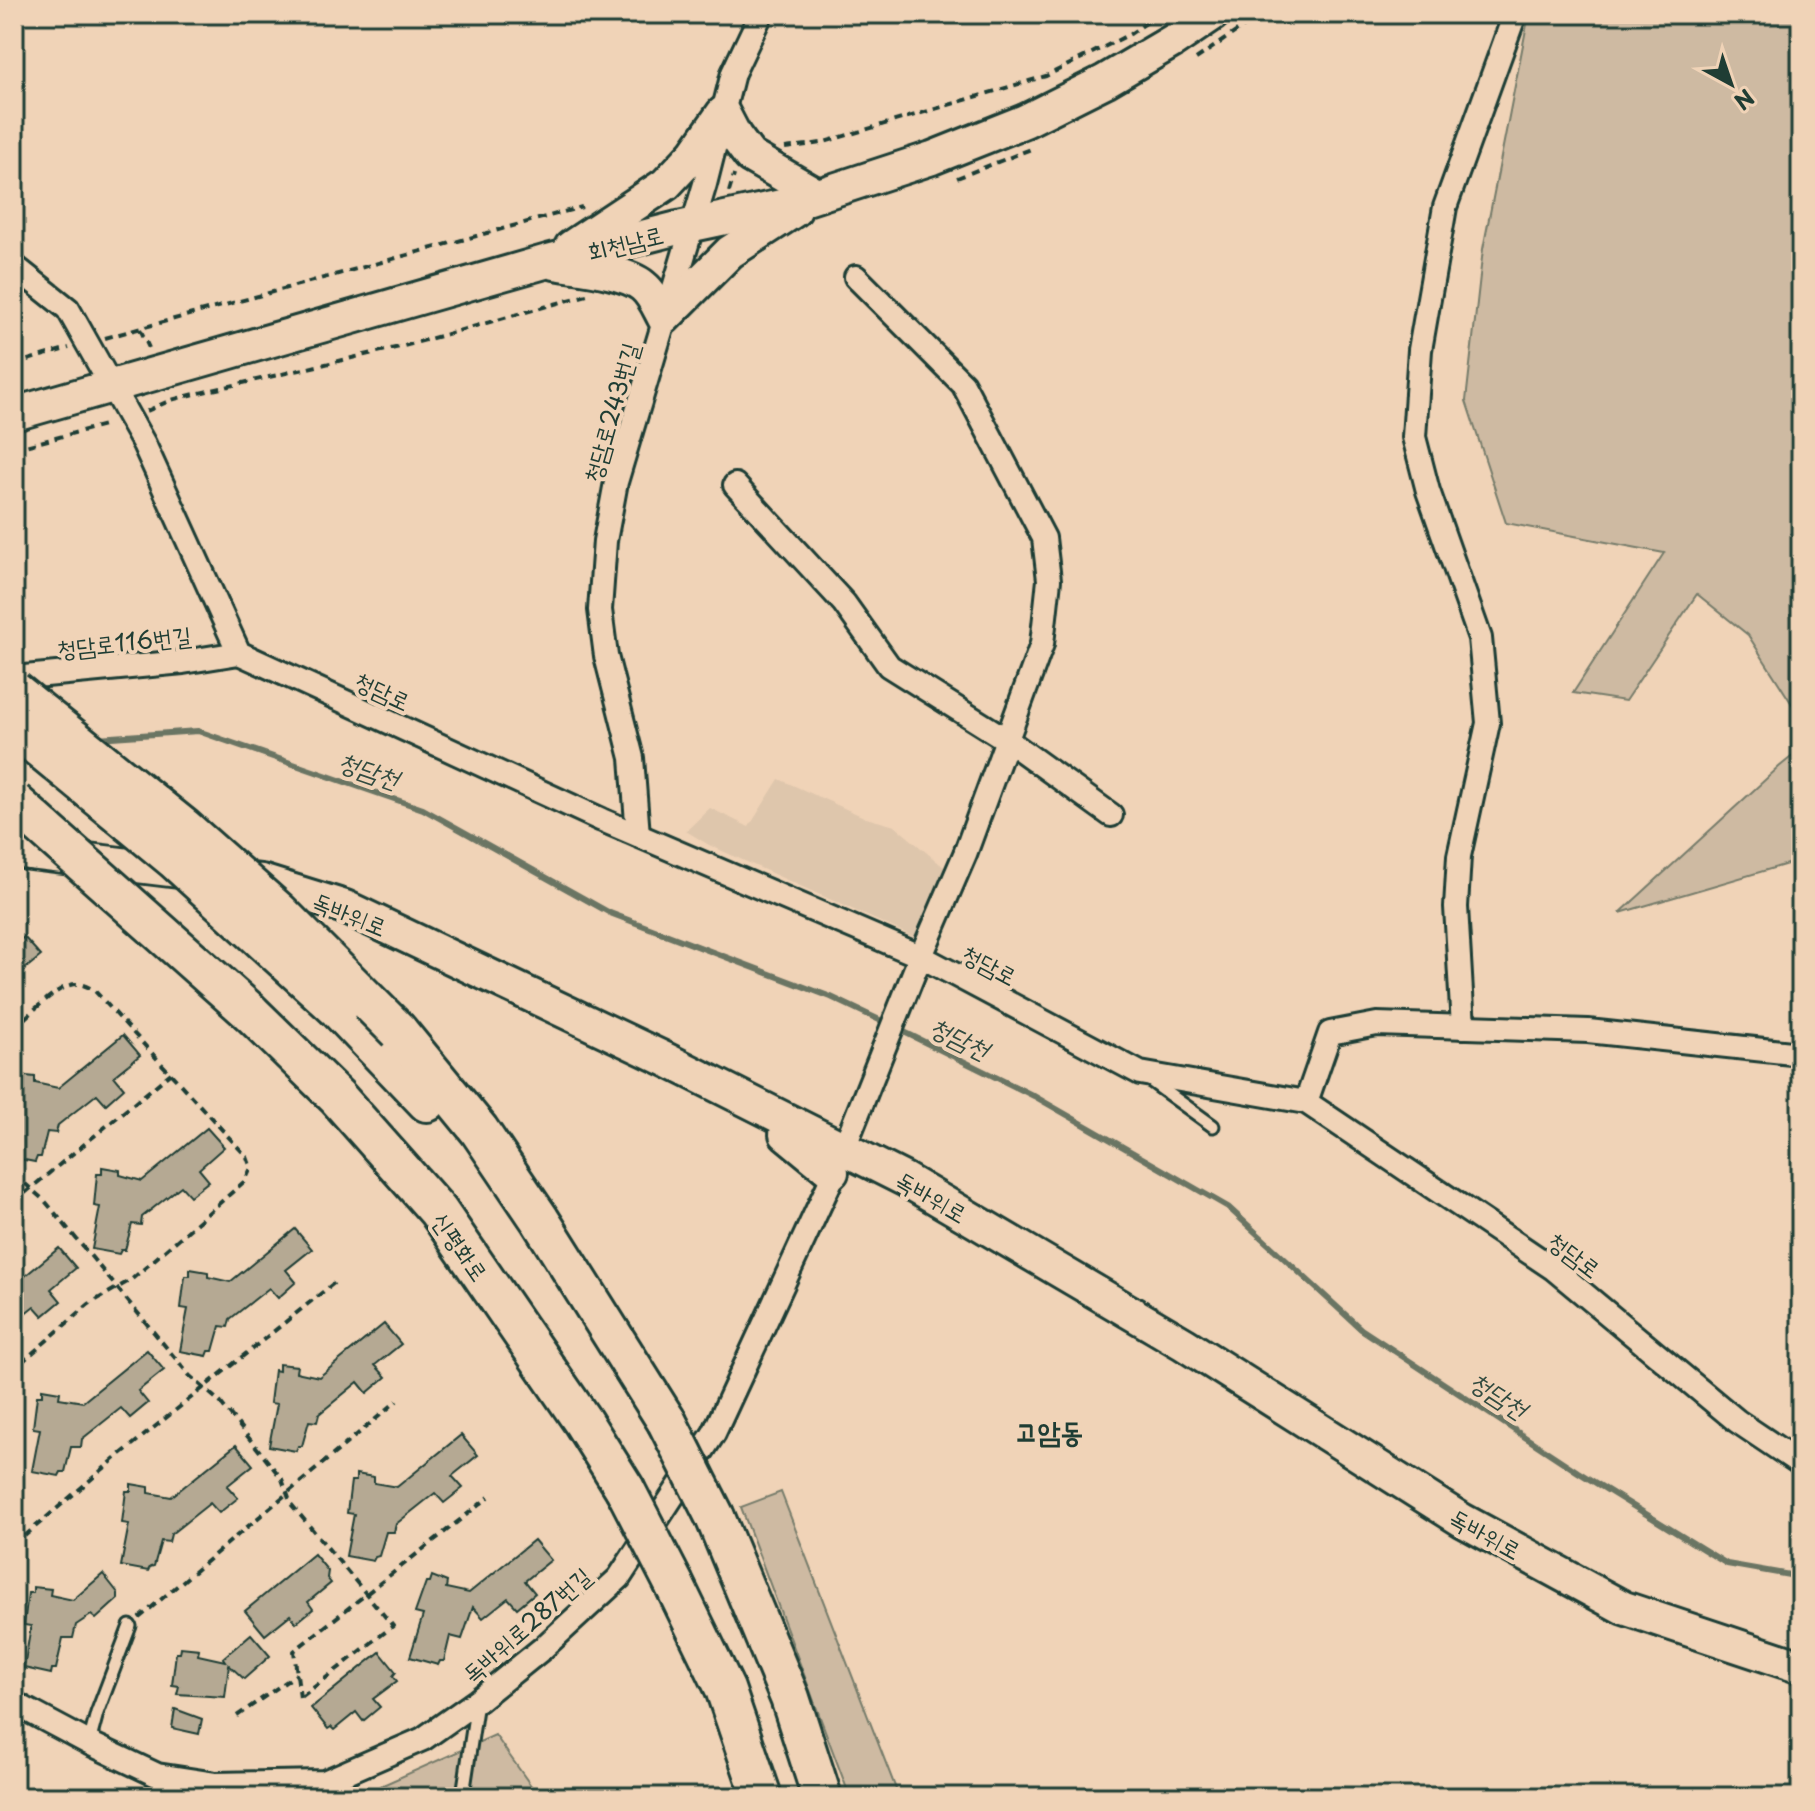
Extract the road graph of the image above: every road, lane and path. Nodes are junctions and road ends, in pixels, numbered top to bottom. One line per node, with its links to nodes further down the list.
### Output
1 (761, 14): 5 (street, 청담로243번길)
2 (1159, 14): 6 (path)
3 (1213, 14): 7 (main road, 회천남로)
4 (1515, 14): 34 (street)
5 (723, 113): 7 (main road); 9 (street, 청담로243번길); 10 (main road)
6 (781, 148)
7 (817, 195): 9 (main road, 회천남로); 14 (main road)
8 (584, 206): 15 (path)
9 (691, 225): 10 (main road, 회천남로); 14 (street, 청담로243번길)
10 (548, 261): 14 (main road); 18 (main road, 회천남로)
11 (14, 266): 18 (street)
12 (856, 277): 28 (street)
13 (590, 294): 19 (path)
14 (664, 318): 31 (street, 청담로243번길)
15 (140, 329)
16 (48, 354): 17 (path)
17 (14, 364)
18 (110, 388): 20 (main road, 회천남로); 24 (street)
19 (171, 400)
20 (14, 414)
21 (109, 424): 22 (path)
22 (14, 449)
23 (735, 485): 28 (street)
24 (239, 653): 25 (street, 청담로116번길); 31 (street, 청담로)
25 (14, 678)
26 (14, 691): 45 (highway, bridge)
27 (14, 727): 45 (highway, bridge)
28 (1007, 740): 30 (street); 33 (street)
29 (14, 802): 64 (highway, 신평화로, bridge)
30 (1111, 815)
31 (638, 835): 33 (street, 청담로)
32 (14, 851): 41 (main road, 독바위로)
33 (918, 963): 38 (street, 청담로); 41 (street)
34 (1463, 1027): 36 (street); 39 (street)
35 (14, 1028): 37 (path)
36 (1801, 1054)
37 (171, 1073): 43 (path); 47 (path)
38 (1140, 1073): 39 (street, 청담로); 40 (lane)
39 (1306, 1102): 51 (street, 청담로)
40 (1213, 1126)
41 (836, 1165): 57 (main road, 독바위로); 59 (street, 독바위로287번길)
42 (14, 1174): 43 (path)
43 (30, 1190): 44 (path); 47 (path)
44 (14, 1202)
45 (540, 1220): 65 (highway, bridge)
46 (334, 1283): 49 (path)
47 (117, 1287): 48 (path); 49 (path)
48 (14, 1369)
49 (204, 1387): 52 (path); 54 (path)
50 (397, 1401): 52 (path)
51 (1801, 1464)
52 (287, 1492): 55 (path); 56 (path)
53 (489, 1497): 55 (path)
54 (14, 1545)
55 (367, 1596): 58 (path); 58 (path)
56 (130, 1626): 62 (lane)
57 (1801, 1667)
58 (297, 1674): 61 (path)
59 (477, 1701): 62 (street, 독바위로287번길); 63 (lane)
60 (14, 1703): 62 (street, 독바위로287번길)
61 (237, 1716)
62 (89, 1743)
63 (460, 1797)
64 (762, 1797)
65 (822, 1797)

